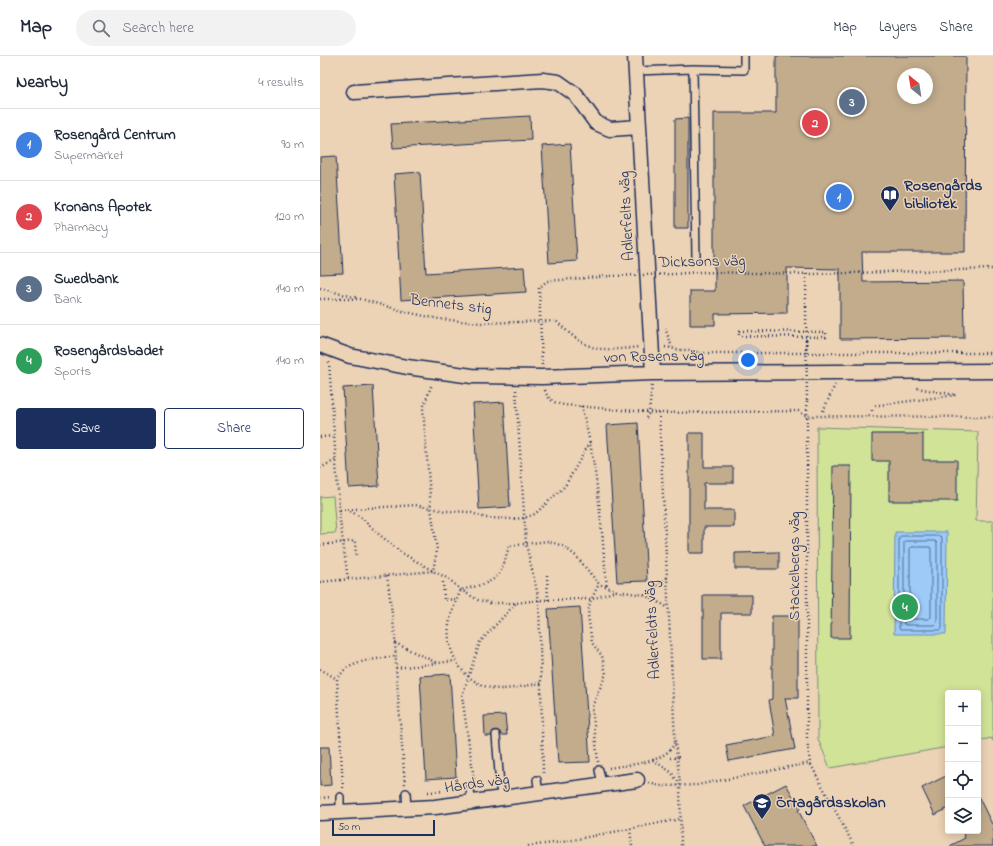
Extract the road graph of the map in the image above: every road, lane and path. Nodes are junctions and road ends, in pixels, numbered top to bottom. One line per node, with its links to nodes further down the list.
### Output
1 (635, 56): 4 (street, Adlerfelts väg)
2 (744, 56): 3 (lane)
3 (693, 69): 4 (lane); 7 (lane)
4 (636, 71): 6 (street, Adlerfelts väg)
5 (354, 92): 6 (street)
6 (639, 127): 23 (street, Adlerfelts väg)
7 (696, 258)
8 (993, 270): 9 (path, Dicksons väg)
9 (806, 274): 13 (path, Dicksons väg, bridge); 14 (path, Stackelbergs väg, bridge)
10 (320, 288): 12 (path, Bennets stig)
11 (320, 299): 12 (path, Bennets stig)
12 (361, 299): 13 (path, Bennets stig)
13 (541, 322): 17 (path, Bennets stig)
14 (807, 332): 15 (path); 15 (path); 31 (path, Stackelbergs väg, bridge)
15 (806, 337): 19 (path)
16 (320, 345): 23 (street, von Rosens väg)
17 (641, 347)
18 (689, 350): 19 (path)
19 (806, 353): 20 (path)
20 (993, 353)
21 (329, 360): 34 (path)
22 (993, 371): 23 (street, von Rosens väg)
23 (653, 373): 33 (path)
24 (434, 380): 39 (path)
25 (515, 387): 42 (path)
26 (834, 388): 29 (path)
27 (917, 388): 30 (path)
28 (580, 406): 36 (path)
29 (823, 411)
30 (872, 411)
31 (807, 416): 32 (path); 50 (path, Adlerfeldts väg); 79 (path, Stackelbergs väg)
32 (993, 416)
33 (646, 418)
34 (335, 436): 35 (path); 37 (path)
35 (320, 437)
36 (590, 442): 42 (path); 55 (path)
37 (336, 460): 38 (path); 41 (path)
38 (320, 468)
39 (431, 508): 40 (path); 42 (path); 47 (path)
40 (347, 509): 41 (path); 47 (path)
41 (340, 510): 43 (path)
42 (524, 518): 44 (path)
43 (343, 542): 45 (path); 46 (path); 51 (path)
44 (526, 544): 54 (path); 56 (path); 61 (path)
45 (320, 545)
46 (356, 557)
47 (433, 571): 49 (path); 56 (path)
48 (547, 575): 62 (path)
49 (387, 576): 51 (path); 65 (path)
50 (667, 578): 58 (path); 64 (path, Adlerfeldts väg)
51 (348, 580): 52 (path)
52 (320, 582)
53 (443, 582): 59 (path)
54 (599, 584): 55 (path); 60 (path)
55 (607, 587): 57 (path)
56 (461, 590): 59 (path); 63 (path)
57 (616, 591): 58 (path); 60 (path)
58 (644, 595): 64 (path)
59 (457, 598): 67 (path)
60 (592, 599): 62 (path); 80 (path)
61 (539, 600): 62 (path); 63 (path); 73 (path)
62 (548, 600)
63 (516, 603): 71 (path)
64 (669, 609): 75 (path, Adlerfeldts väg)
65 (395, 643): 66 (path); 68 (path)
66 (396, 656): 70 (path); 72 (path)
67 (455, 661): 68 (path); 71 (path)
68 (438, 663): 70 (path)
69 (320, 668): 72 (path)
70 (396, 668): 87 (path)
71 (468, 677): 73 (path); 82 (path)
72 (337, 679): 88 (path)
73 (541, 684): 83 (path)
74 (496, 735): 89 (lane)
75 (677, 757): 76 (path); 77 (path); 85 (path, Adlerfeldts väg)
76 (681, 757)
77 (670, 758)
78 (653, 760): 85 (path)
79 (810, 763): 85 (path); 99 (path, Stackelbergs väg)
80 (599, 770): 84 (lane)
81 (637, 780): 84 (street, Hårds väg); 85 (path)
82 (474, 781)
83 (540, 784): 84 (street, Hårds väg); 89 (street, Hårds väg)
84 (602, 784)
85 (680, 784): 94 (path, Adlerfeldts väg)
86 (470, 788): 90 (lane)
87 (406, 793): 91 (lane)
88 (341, 794): 92 (lane)
89 (501, 798): 90 (street, Hårds väg)
90 (471, 802): 91 (street, Hårds väg)
91 (407, 809): 92 (street, Hårds väg)
92 (340, 812): 93 (street, Hårds väg)
93 (320, 813)
94 (680, 819): 95 (path); 98 (path, Adlerfeldts väg)
95 (630, 829): 96 (path); 97 (path)
96 (528, 846)
97 (632, 846)
98 (681, 846)
99 (854, 846)

